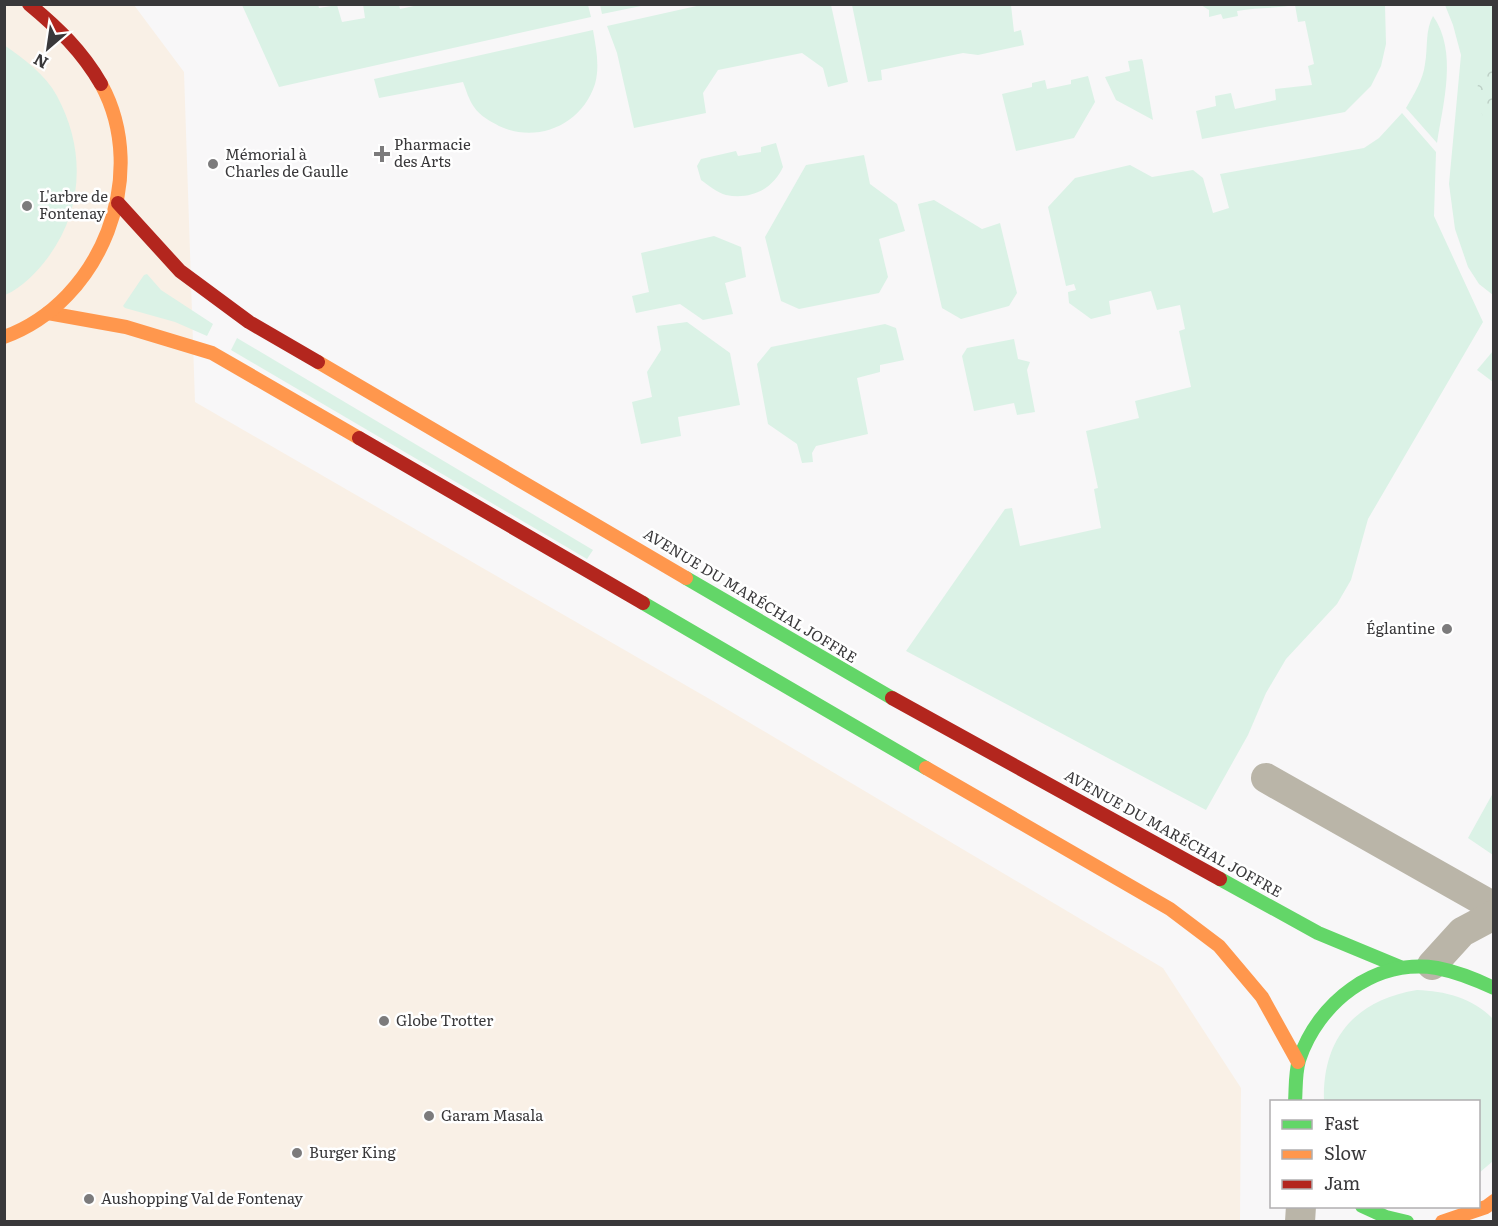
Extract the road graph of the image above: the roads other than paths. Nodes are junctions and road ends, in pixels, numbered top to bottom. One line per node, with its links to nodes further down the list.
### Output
1 (29, 4): 2 (main road)
2 (118, 203): 3 (main road); 9 (main road, AVENUE DU MARÉCHAL JOFFRE)
3 (48, 313): 4 (main road); 11 (main road)
4 (4, 337)
5 (1266, 778): 6 (street)
6 (1494, 907)
7 (1494, 915): 8 (street)
8 (1432, 965): 9 (main road); 10 (main road)
9 (1400, 967): 11 (main road)
10 (1494, 988)
11 (1298, 1062): 12 (main road)
12 (1295, 1100)
13 (1494, 1202): 16 (main road)
14 (1366, 1208): 15 (main road)
15 (1407, 1221)
16 (1443, 1221)

